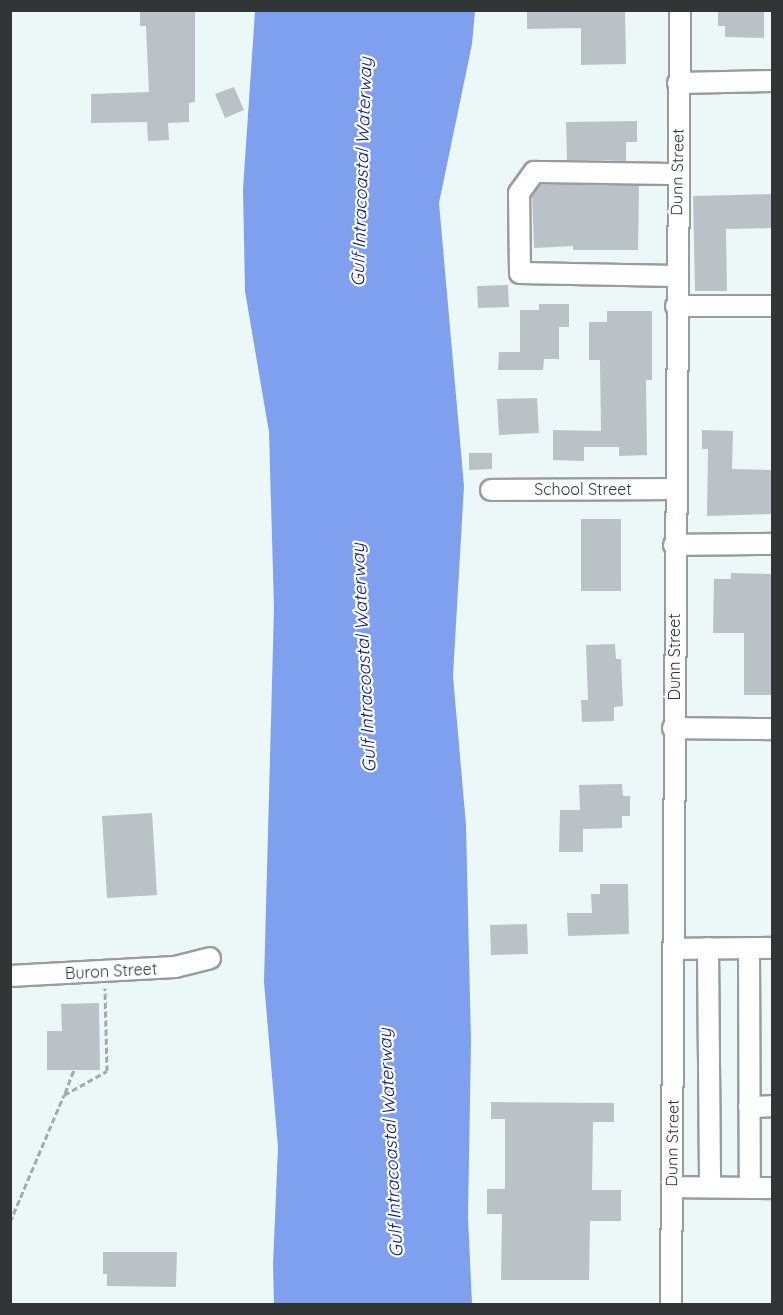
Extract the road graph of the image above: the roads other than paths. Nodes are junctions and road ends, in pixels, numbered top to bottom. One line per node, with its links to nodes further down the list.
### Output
1 (680, 10): 3 (street, Dunn Street)
2 (772, 81): 3 (street)
3 (678, 83): 4 (street, Dunn Street)
4 (677, 174): 5 (street, Dunn Street); 5 (street)
5 (676, 276): 6 (street, Dunn Street)
6 (676, 306): 7 (street); 8 (street, Dunn Street)
7 (772, 306)
8 (675, 489): 9 (street, School Street); 11 (street, Dunn Street)
9 (491, 490)
10 (772, 544): 11 (street)
11 (674, 545): 12 (street, Dunn Street)
12 (673, 728): 13 (street); 16 (street, Dunn Street)
13 (772, 729)
14 (708, 948): 16 (street); 17 (street); 23 (street)
15 (772, 948): 17 (street)
16 (674, 949): 22 (street, Dunn Street)
17 (749, 949): 21 (street)
18 (210, 958): 19 (street, Buron Street)
19 (10, 976)
20 (772, 1106): 21 (street)
21 (749, 1107): 24 (street)
22 (672, 1187): 23 (street); 26 (street, Dunn Street)
23 (710, 1187): 24 (street)
24 (750, 1188): 25 (street)
25 (772, 1188)
26 (671, 1305)

